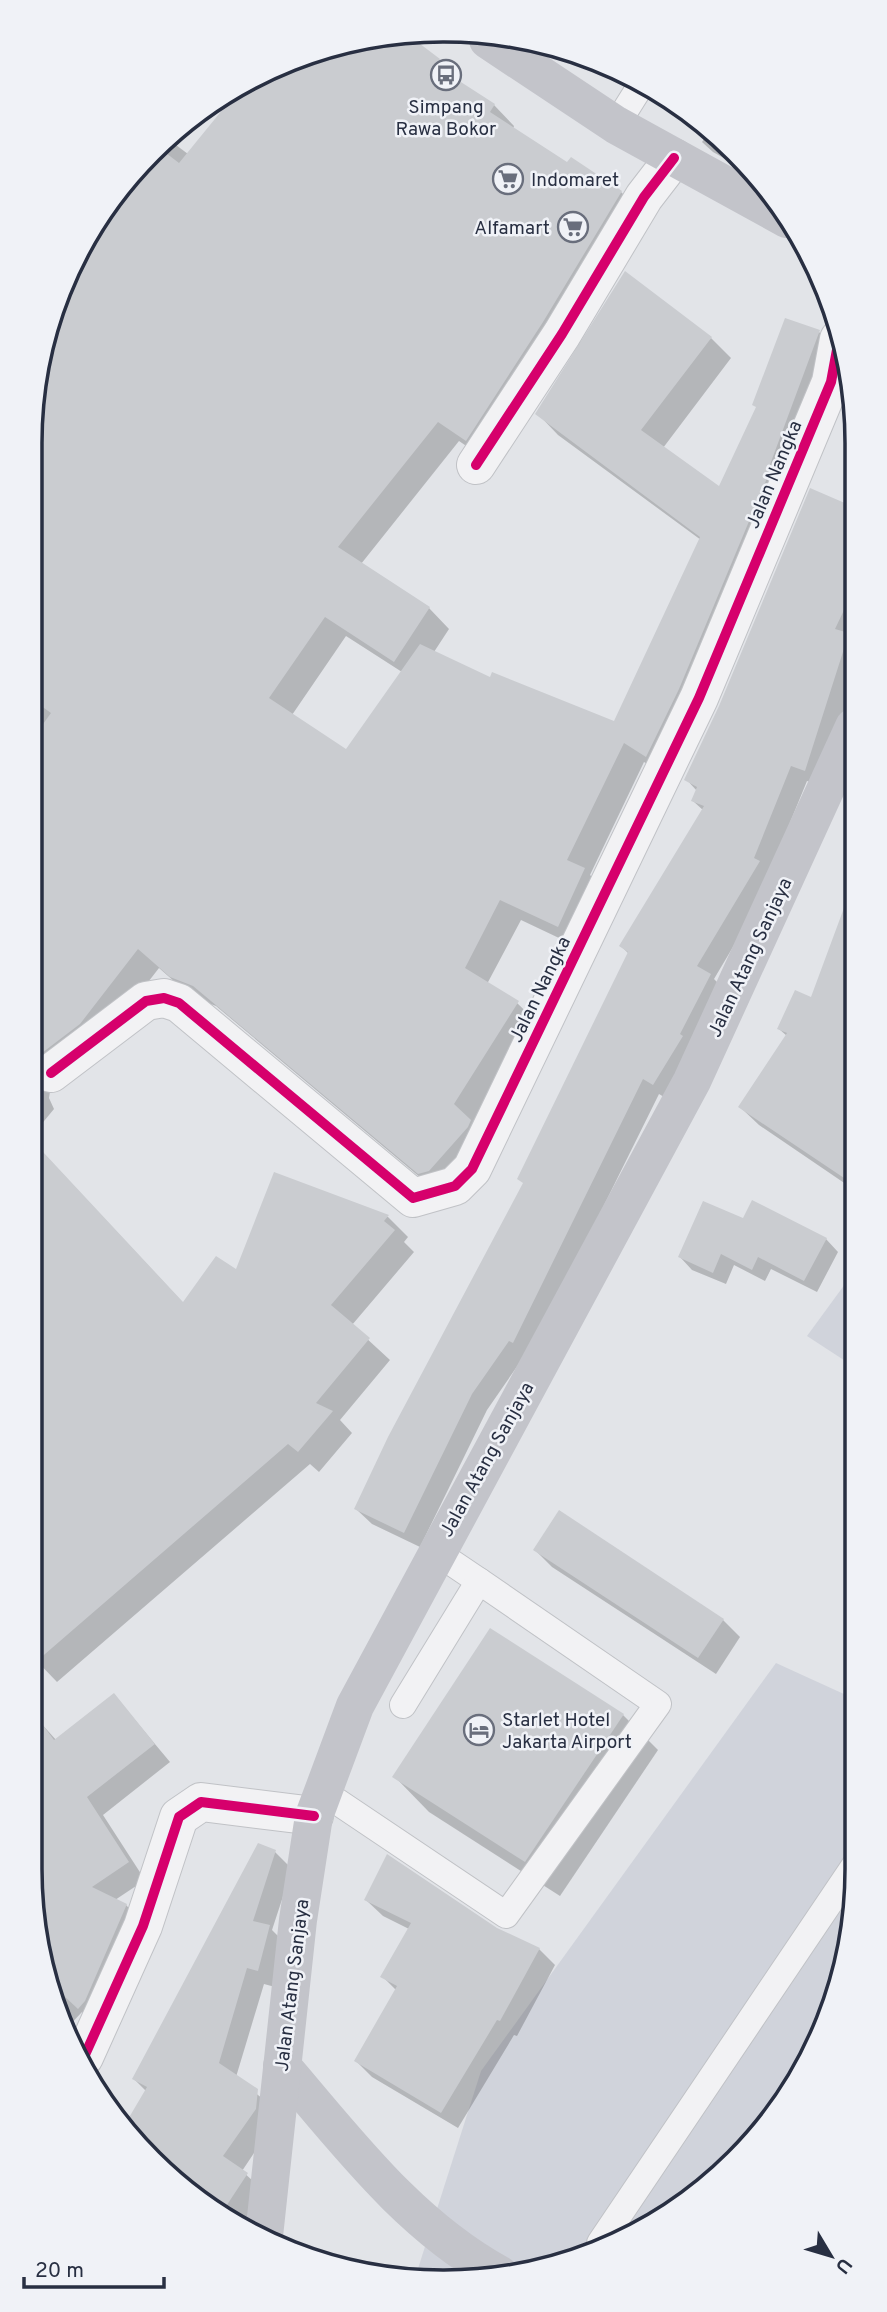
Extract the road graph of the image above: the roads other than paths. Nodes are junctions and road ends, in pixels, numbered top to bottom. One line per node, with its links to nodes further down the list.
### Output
1 (496, 45): 3 (main road)
2 (637, 92): 3 (lane)
3 (617, 125): 4 (main road)
4 (674, 158): 5 (main road); 7 (street)
5 (770, 210)
6 (835, 357): 9 (street, Jalan Nangka)
7 (476, 465)
8 (845, 749): 10 (main road, Jalan Atang Sanjaya)
9 (51, 1073)
10 (436, 1552): 11 (lane); 13 (main road, Jalan Atang Sanjaya)
11 (479, 1581): 12 (lane); 13 (lane)
12 (404, 1705)
13 (318, 1804): 15 (street); 16 (main road, Jalan Atang Sanjaya)
14 (845, 1880): 18 (lane)
15 (86, 2052)
16 (282, 2066): 17 (main road, Jalan Atang Sanjaya); 19 (main road)
17 (265, 2228)
18 (605, 2236)
19 (489, 2268)

